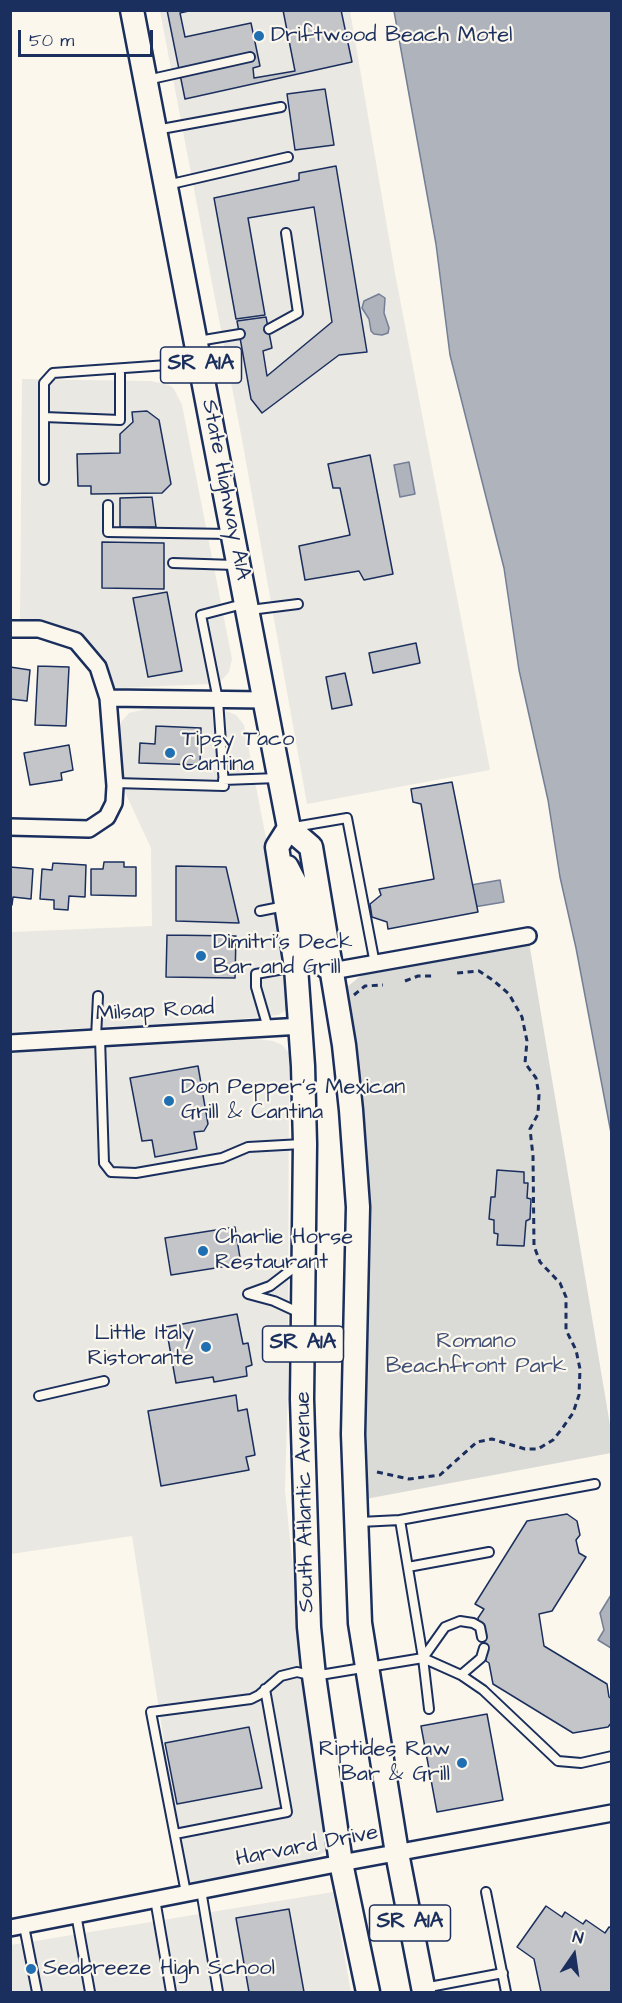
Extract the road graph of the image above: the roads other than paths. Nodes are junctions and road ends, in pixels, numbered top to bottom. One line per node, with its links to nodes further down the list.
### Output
1 (132, 10): 3 (main road, State Highway A1A / SR A1A)
2 (250, 57): 3 (lane)
3 (146, 80): 5 (main road, State Highway A1A / SR A1A)
4 (281, 107): 5 (lane)
5 (155, 130): 7 (main road, State Highway A1A / SR A1A)
6 (288, 157): 7 (lane)
7 (166, 185): 11 (main road, State Highway A1A / SR A1A)
8 (286, 233): 9 (lane)
9 (269, 329)
10 (240, 334): 11 (lane)
11 (198, 352): 12 (lane); 16 (main road, State Highway A1A / SR A1A)
12 (120, 369): 13 (lane); 13 (lane)
13 (44, 417): 14 (lane)
14 (44, 480)
15 (108, 505): 16 (lane)
16 (233, 534): 18 (main road, State Highway A1A / SR A1A)
17 (173, 563): 18 (lane)
18 (240, 566): 20 (main road, State Highway A1A / SR A1A)
19 (298, 604): 20 (lane)
20 (247, 607): 23 (lane); 24 (main road, State Highway A1A / SR A1A)
21 (10, 629): 22 (street)
22 (108, 698): 23 (street); 27 (street)
23 (218, 700): 24 (street); 26 (lane)
24 (265, 700): 25 (main road, State Highway A1A / SR A1A)
25 (280, 777): 26 (lane); 29 (main road, State Highway A1A / SR A1A)
26 (223, 780): 27 (lane)
27 (115, 783): 28 (street)
28 (10, 827)
29 (283, 837): 30 (main road, South Atlantic Avenue / SR A1A); 33 (lane); 35 (main road, SR A1A)
30 (287, 906): 31 (lane); 34 (main road, South Atlantic Avenue / SR A1A)
31 (260, 911)
32 (528, 936): 33 (street)
33 (375, 964): 35 (street)
34 (296, 966): 37 (main road, South Atlantic Avenue / SR A1A); 38 (lane)
35 (332, 971): 48 (main road, SR A1A)
36 (98, 996): 39 (lane)
37 (302, 1026): 38 (street, Milsap Road); 41 (main road, South Atlantic Avenue / SR A1A)
38 (269, 1029): 39 (street, Milsap Road)
39 (98, 1038): 40 (street, Milsap Road); 41 (lane)
40 (10, 1042)
41 (305, 1144): 42 (main road, South Atlantic Avenue / SR A1A)
42 (304, 1261): 43 (main road, South Atlantic Avenue / SR A1A); 43 (lane)
43 (303, 1314): 56 (main road, South Atlantic Avenue / SR A1A)
44 (104, 1381): 45 (lane)
45 (39, 1396)
46 (595, 1484): 47 (lane)
47 (400, 1520): 48 (lane); 50 (lane)
48 (356, 1523): 54 (main road, SR A1A)
49 (489, 1552): 50 (lane)
50 (408, 1567): 53 (lane)
51 (482, 1637): 53 (lane)
52 (484, 1648): 55 (lane)
53 (423, 1659): 54 (lane); 55 (lane); 58 (lane)
54 (367, 1668): 56 (lane); 62 (main road, SR A1A)
55 (461, 1675): 59 (lane)
56 (314, 1676): 57 (lane); 63 (main road, South Atlantic Avenue / SR A1A)
57 (265, 1689): 61 (lane); 61 (lane)
58 (429, 1709)
59 (612, 1756)
60 (612, 1813): 62 (street, Harvard Drive)
61 (175, 1834): 64 (lane)
62 (397, 1853): 63 (street, Harvard Drive); 70 (main road, SR A1A)
63 (341, 1863): 64 (street, Harvard Drive); 75 (main road, South Atlantic Avenue / SR A1A)
64 (194, 1892): 66 (street, Harvard Drive); 74 (lane)
65 (486, 1892): 69 (lane)
66 (155, 1899): 67 (street, Harvard Drive); 73 (lane)
67 (76, 1914): 68 (street, Harvard Drive); 72 (lane)
68 (17, 1927): 71 (lane)
69 (502, 1973): 70 (lane); 76 (lane)
70 (423, 1990)
71 (37, 1992)
72 (90, 1992)
73 (171, 1992)
74 (218, 1992)
75 (368, 1992)
76 (506, 1992)

